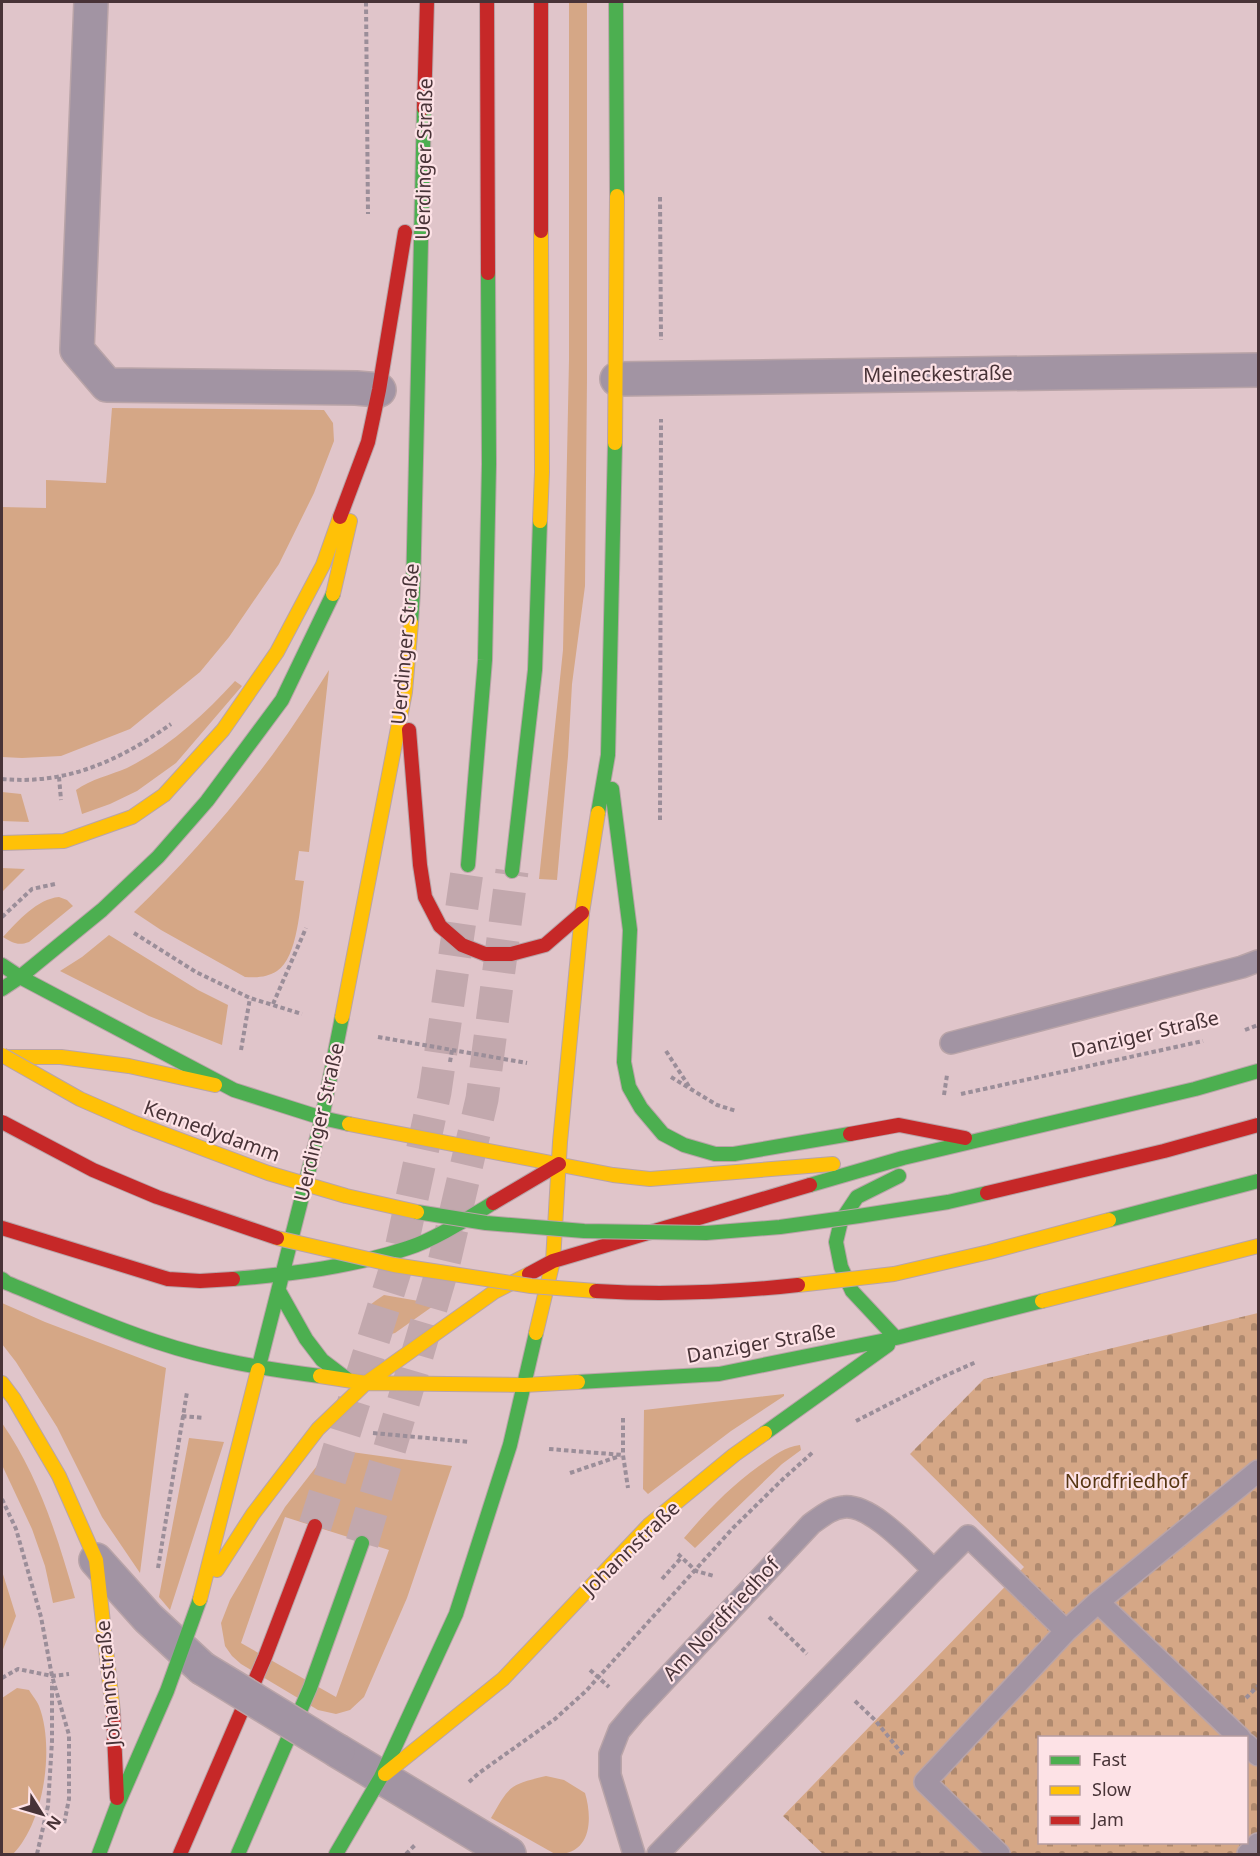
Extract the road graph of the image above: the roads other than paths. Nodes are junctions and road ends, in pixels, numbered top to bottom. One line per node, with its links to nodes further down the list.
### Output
1 (92, 2): 9 (street)
2 (427, 2): 6 (main road, Uerdinger Straße)
3 (487, 2): 14 (main road)
4 (541, 2): 15 (main road)
5 (616, 2): 8 (main road)
6 (426, 106): 9 (main road); 11 (main road, Uerdinger Straße)
7 (1258, 370): 8 (street, Meineckestraße)
8 (617, 379): 12 (main road)
9 (379, 390): 10 (main road)
10 (368, 442): 13 (main road); 19 (main road)
11 (405, 692): 16 (main road); 25 (main road, Uerdinger Straße)
12 (608, 755): 16 (main road); 28 (main road)
13 (2, 843)
14 (468, 865)
15 (512, 871)
16 (582, 913): 30 (main road)
17 (1258, 961): 21 (lane)
18 (2, 965): 19 (main road)
19 (20, 977): 20 (main road); 24 (main road)
20 (2, 989)
21 (951, 1043)
22 (2, 1056): 24 (main road); 27 (main road, Kennedydamm, bridge)
23 (1258, 1071): 28 (main road)
24 (234, 1090): 25 (main road)
25 (322, 1118): 30 (main road); 35 (main road, Uerdinger Straße)
26 (2, 1122): 31 (main road, bridge)
27 (1258, 1125)
28 (976, 1140): 29 (main road); 38 (main road)
29 (903, 1158): 30 (main road); 34 (main road, Johannstraße)
30 (559, 1164): 34 (main road, Johannstraße); 35 (main road)
31 (1258, 1181)
32 (2, 1228): 35 (main road)
33 (1258, 1246): 38 (main road, Danziger Straße)
34 (553, 1261): 42 (main road, Johannstraße); 43 (main road, Johannstraße)
35 (283, 1275): 37 (main road, Johannstraße)
36 (2, 1279): 39 (main road)
37 (279, 1291): 39 (main road, Johannstraße); 40 (main road)
38 (897, 1338): 43 (main road, Danziger Straße); 54 (main road, Johannstraße)
39 (258, 1368): 40 (main road, Danziger Straße); 49 (main road, Johannstraße)
40 (347, 1379): 42 (main road, Danziger Straße)
41 (2, 1383): 47 (main road, Johannstraße)
42 (366, 1383): 43 (main road, Danziger Straße); 49 (main road, Johannstraße)
43 (524, 1384): 54 (main road, Johannstraße)
44 (1258, 1471): 50 (lane)
45 (315, 1526): 58 (main road)
46 (362, 1543): 59 (main road)
47 (96, 1560): 52 (street, Johannstraße); 55 (main road, Johannstraße)
48 (933, 1570): 51 (lane); 62 (lane, Am Nordfriedhof); 63 (lane)
49 (203, 1590): 52 (main road, Johannstraße)
50 (1098, 1602): 51 (lane); 53 (lane)
51 (1066, 1631): 64 (lane)
52 (192, 1659): 54 (street, Johannstraße, bridge); 55 (main road, Johannstraße)
53 (1239, 1736)
54 (381, 1777): 60 (main road, Johannstraße); 61 (street, Johannstraße)
55 (117, 1806): 57 (main road, Johannstraße)
56 (1258, 1844): 65 (lane)
57 (99, 1854)
58 (180, 1854)
59 (238, 1854)
60 (336, 1854)
61 (509, 1854)
62 (634, 1854)
63 (658, 1854)
64 (999, 1854)
65 (1248, 1854)

